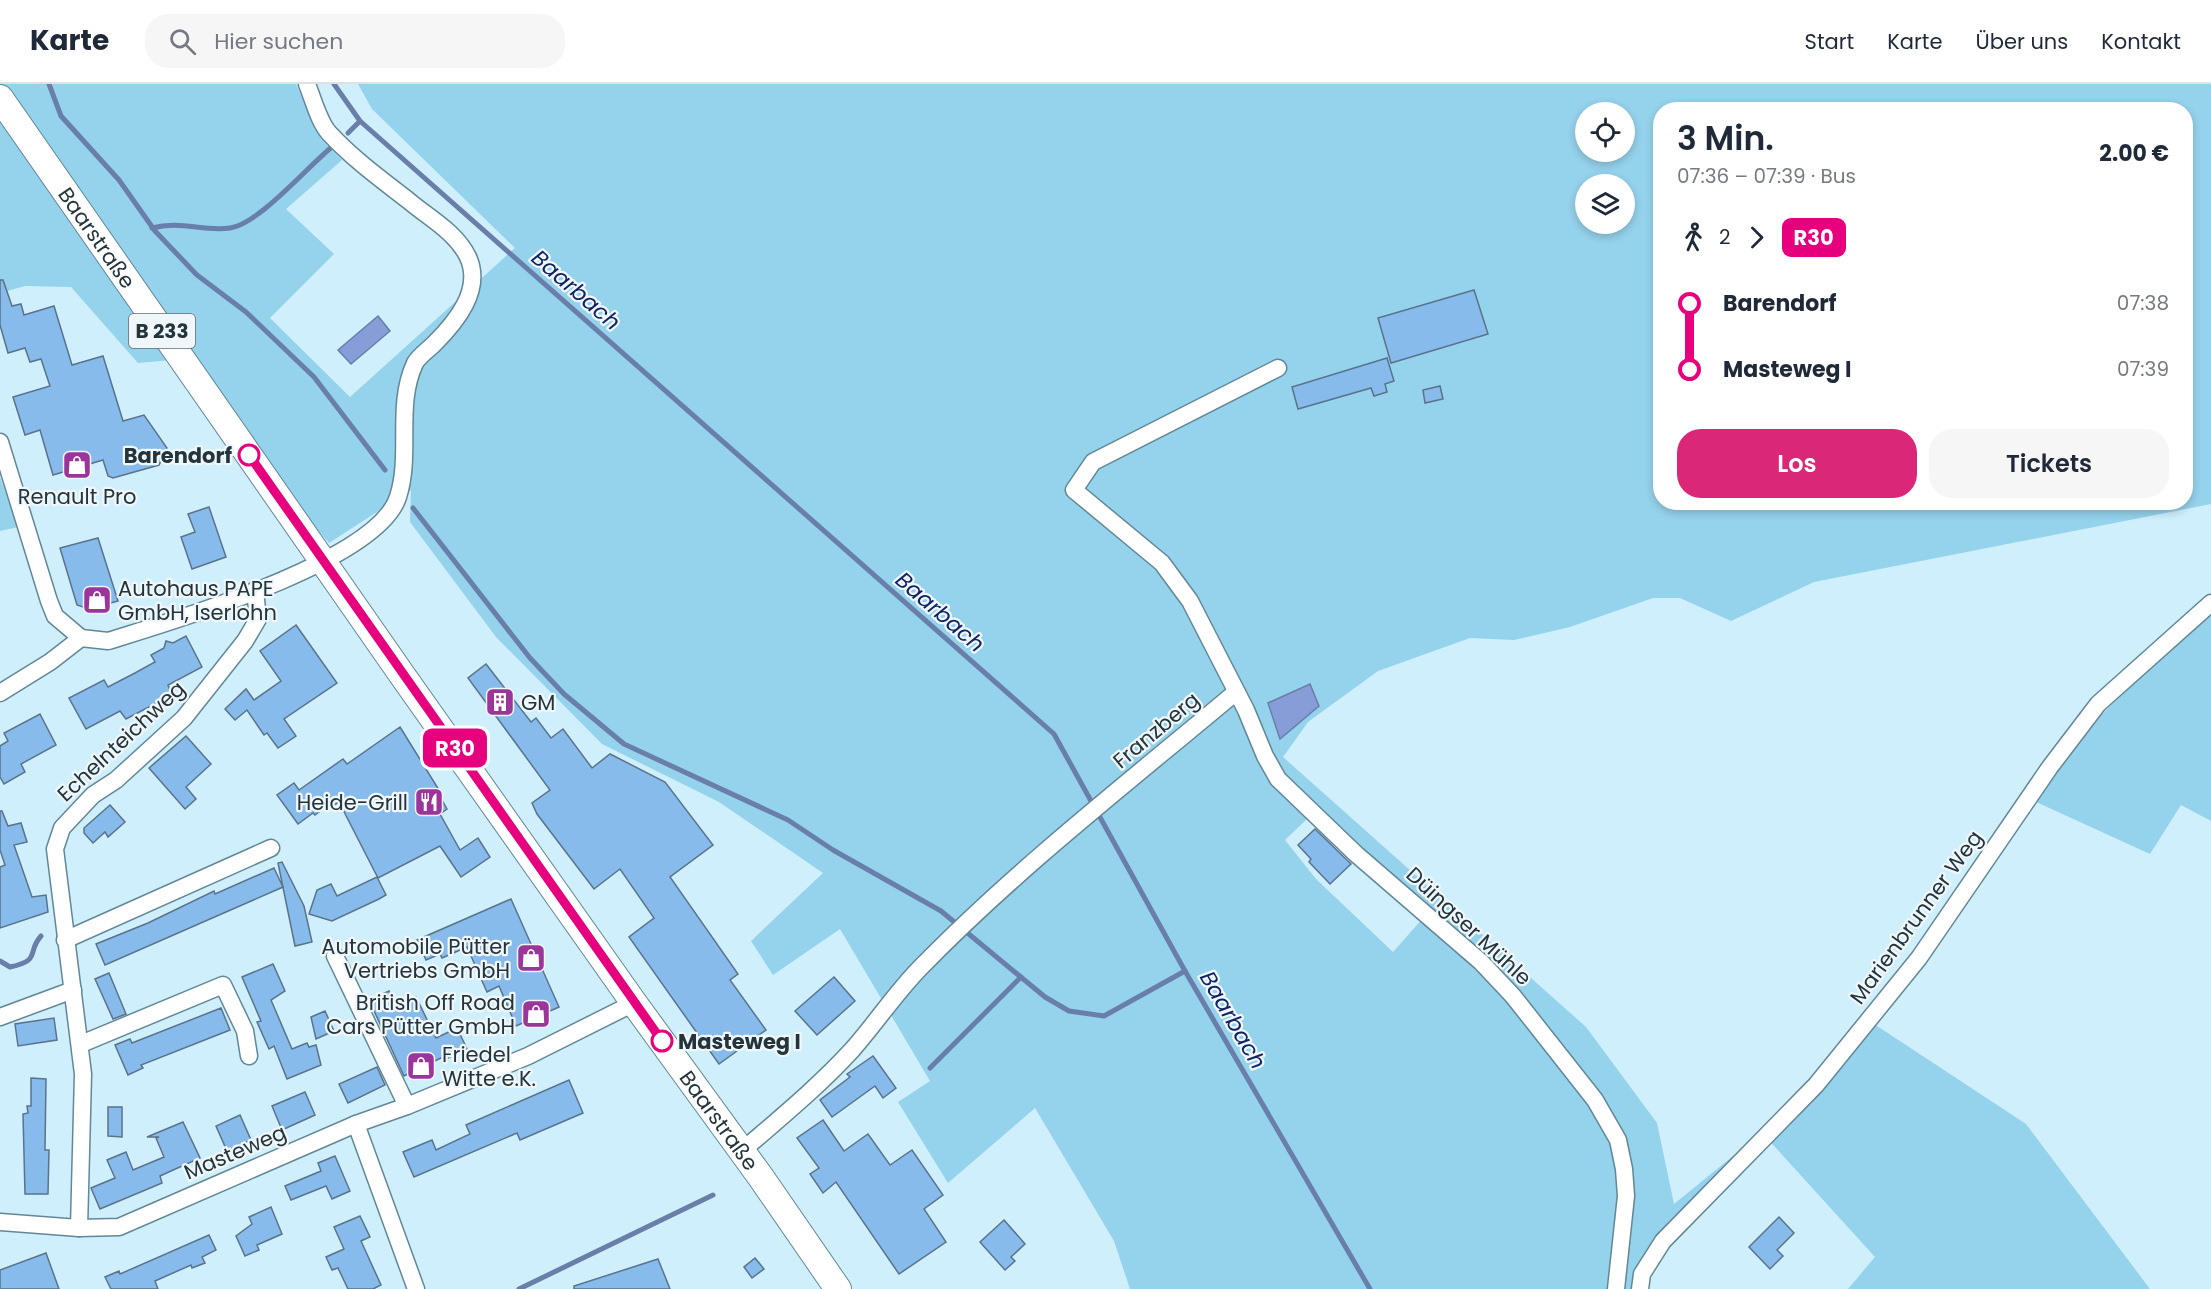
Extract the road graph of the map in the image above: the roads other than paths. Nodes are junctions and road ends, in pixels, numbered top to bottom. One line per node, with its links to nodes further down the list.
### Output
1 (307, 84): 5 (street)
2 (0, 98): 5 (main road, Baarstraße / B 233)
3 (1278, 368): 9 (street)
4 (0, 442): 8 (street)
5 (324, 563): 6 (street); 15 (main road, Baarstraße / B 233)
6 (255, 590): 8 (street); 12 (street, Echelnteichweg)
7 (2211, 603): 27 (street, Marienbrunner Weg)
8 (81, 638): 10 (street)
9 (1236, 692): 21 (street, Franzberg); 26 (street, Düingser Mühle)
10 (0, 693)
11 (271, 848): 12 (street)
12 (65, 940): 14 (street, Echelnteichweg)
13 (335, 956): 19 (street)
14 (73, 990): 16 (street); 17 (street, Echelnteichweg)
15 (634, 1003): 19 (street, Masteweg); 21 (main road, Baarstraße / B 233)
16 (0, 1017)
17 (81, 1044): 18 (street); 23 (street, Echelnteichweg)
18 (249, 1056)
19 (407, 1106): 20 (street, Masteweg)
20 (356, 1124): 23 (street, Masteweg); 24 (street)
21 (742, 1151): 25 (main road, Baarstraße / B 233)
22 (0, 1222): 23 (street)
23 (79, 1228)
24 (416, 1289)
25 (838, 1289)
26 (1616, 1289)
27 (1640, 1289)

